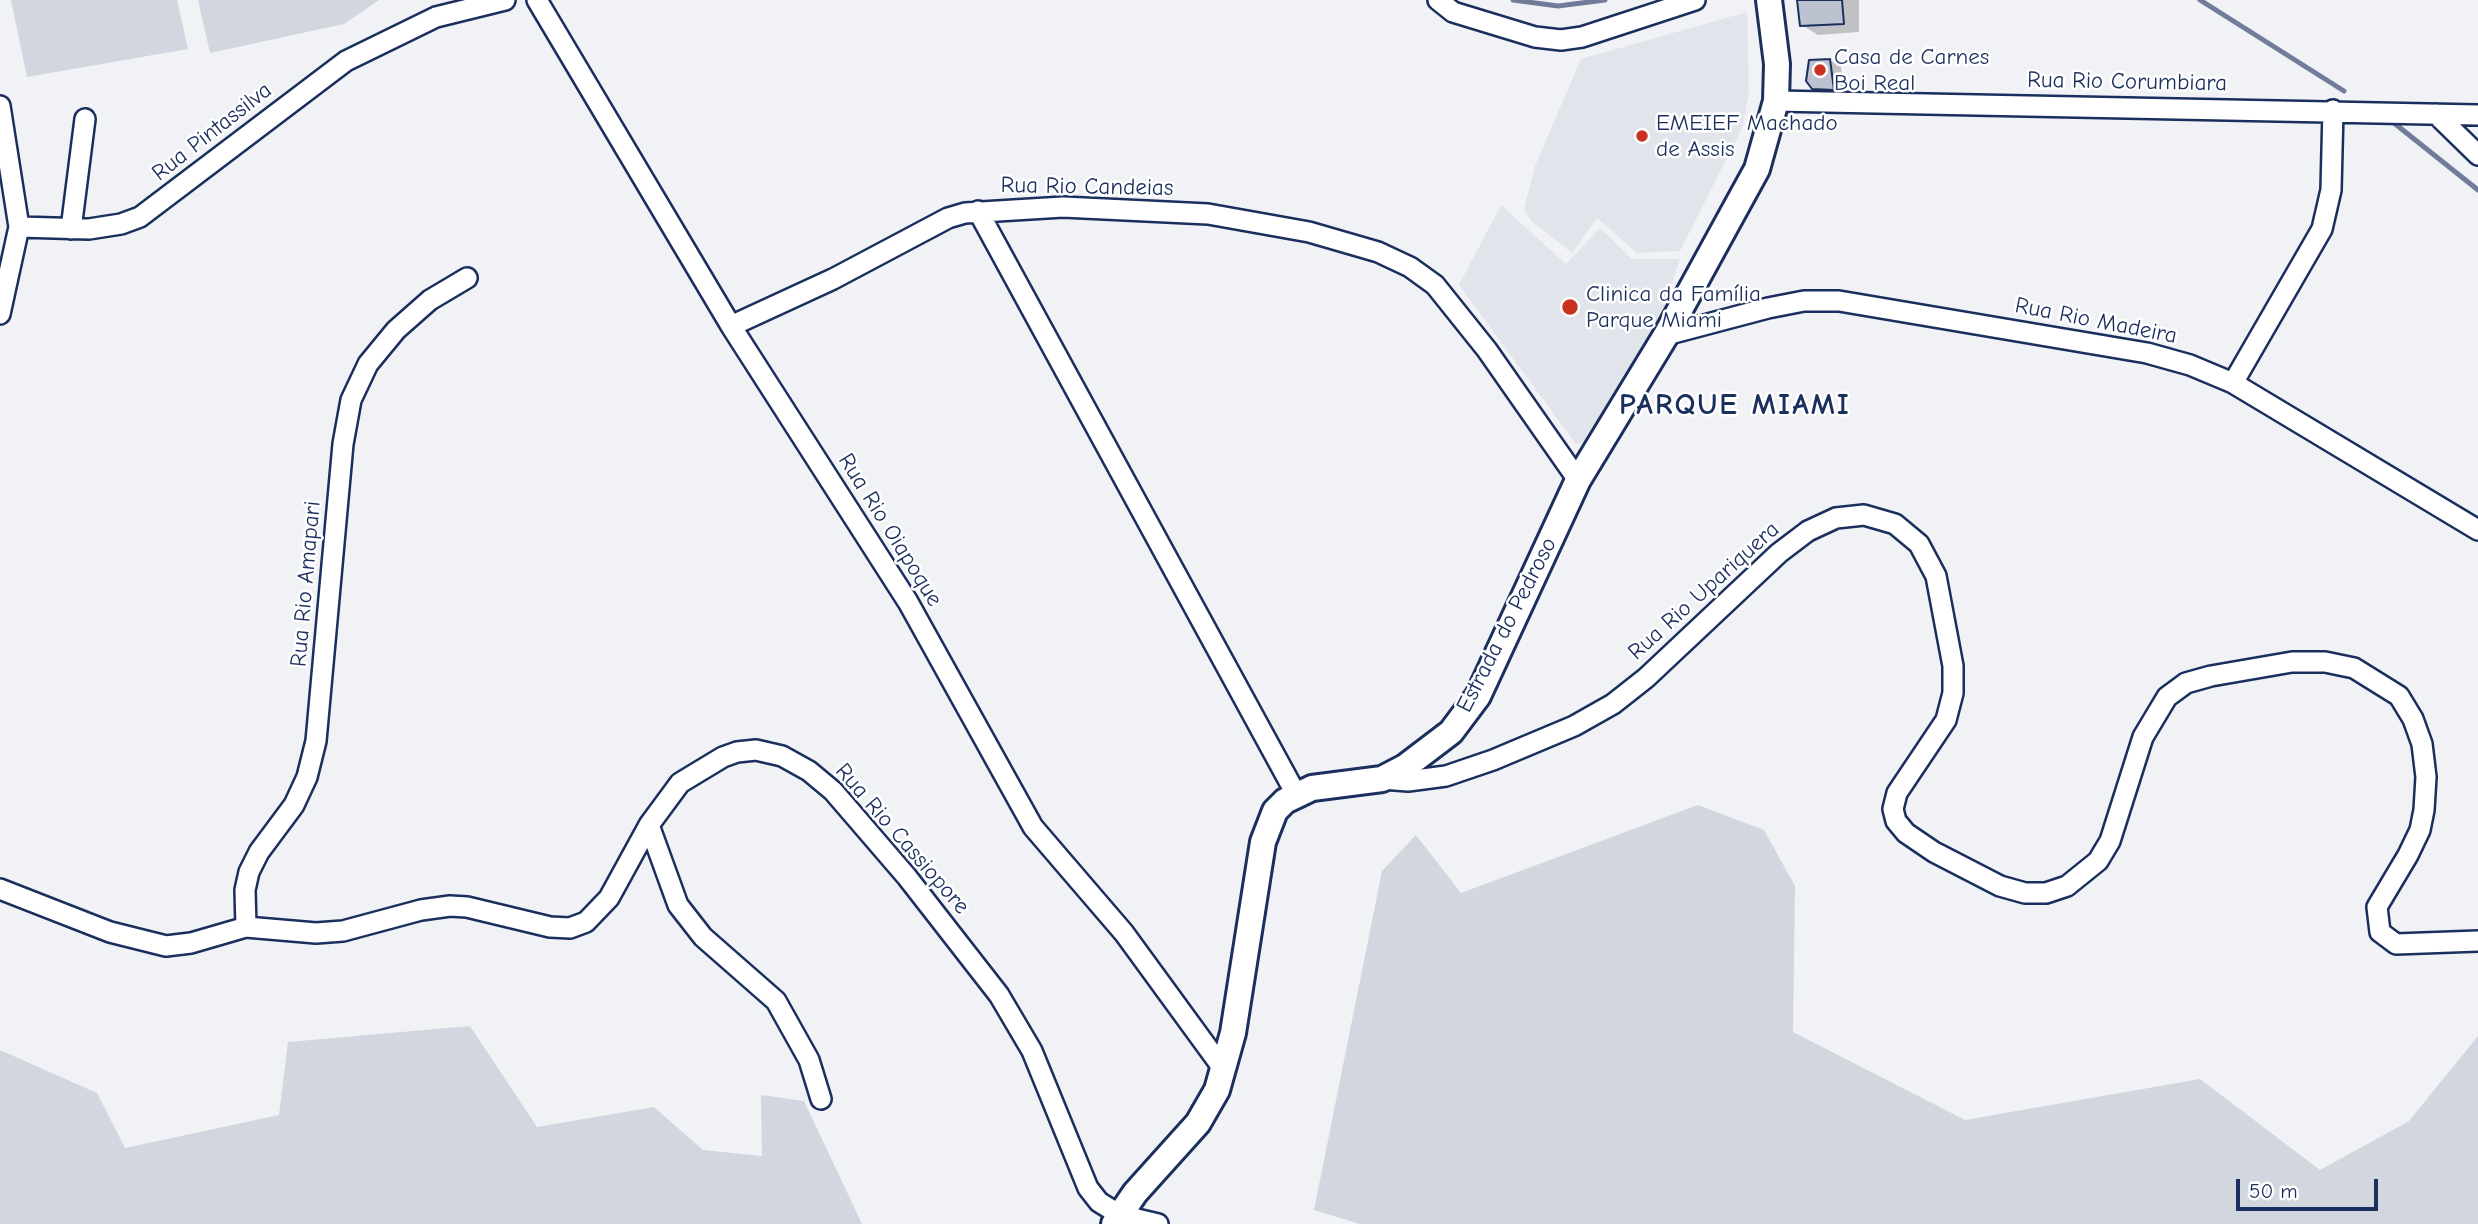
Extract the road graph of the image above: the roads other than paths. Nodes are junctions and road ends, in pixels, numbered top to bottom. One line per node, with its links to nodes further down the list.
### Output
1 (505, 0): 6 (street, Rua Pintassilva)
2 (537, 0): 19 (street, Rua Rio Oiapoque)
3 (1438, 0): 4 (street)
4 (1695, 0)
5 (1769, 0): 7 (main road, Estrada do Pedroso)
6 (462, 5): 16 (street, Rua Pintassilva)
7 (1776, 101): 9 (street, Rua Rio Corumbiara); 20 (main road, Estrada do Pedroso)
8 (0, 106): 15 (street)
9 (2333, 110): 10 (street, Rua Rio Corumbiara); 21 (street)
10 (2436, 114): 11 (street, Rua Rio Corumbiara); 13 (street)
11 (2478, 115)
12 (85, 119): 16 (street)
13 (2478, 155)
14 (978, 211): 19 (street); 22 (street, Rua Rio Candeias); 25 (street, Rua Rio Candeias)
15 (19, 227): 16 (street, Rua Pintassilva); 18 (street)
16 (71, 229)
17 (467, 278): 28 (street, Rua Rio Amapari)
18 (0, 314)
19 (731, 326): 30 (street, Rua Rio Oiapoque)
20 (1666, 335): 21 (street, Rua Rio Madeira); 22 (main road, Estrada do Pedroso)
21 (2233, 383): 23 (street, Rua Rio Madeira)
22 (1578, 480): 24 (main road, Estrada do Pedroso)
23 (2478, 530)
24 (1382, 779): 25 (main road, Estrada do Pedroso); 29 (street, Rua Rio Upariquera)
25 (1297, 794): 30 (main road)
26 (649, 825): 28 (street, Rua Rio Cassiopore); 31 (street); 32 (street, Rua Rio Cassiopore)
27 (0, 889): 28 (street)
28 (246, 927)
29 (2478, 941)
30 (1224, 1070): 32 (main road)
31 (821, 1099)
32 (1117, 1219): 33 (street, Rua Rio Cassiopore)
33 (1158, 1224)

